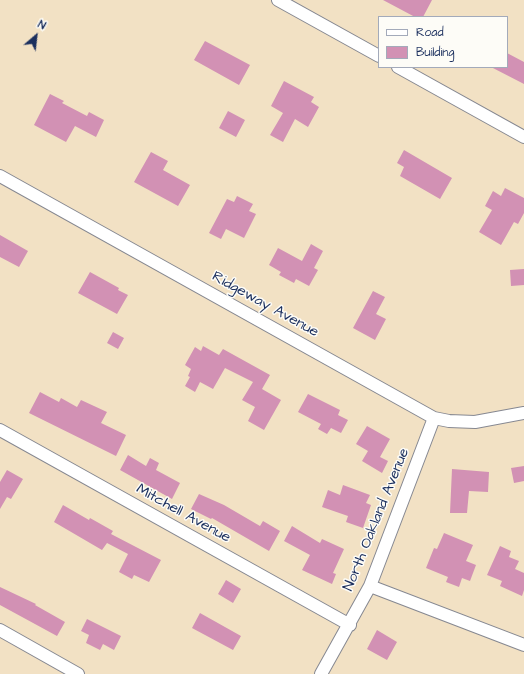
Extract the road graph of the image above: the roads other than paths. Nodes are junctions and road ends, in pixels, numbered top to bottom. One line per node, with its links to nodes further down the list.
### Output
1 (278, 0): 2 (street)
2 (378, 55)
3 (400, 68): 4 (street)
4 (524, 137)
5 (0, 176): 7 (street, Ridgeway Avenue)
6 (524, 413): 7 (street, Ridgeway Avenue)
7 (434, 418): 9 (street, North Oakland Avenue)
8 (0, 430): 10 (street, Mitchell Avenue)
9 (370, 586): 10 (street, North Oakland Avenue); 12 (street)
10 (350, 625): 14 (street, North Oakland Avenue)
11 (0, 630): 13 (street)
12 (524, 645)
13 (78, 674)
14 (321, 674)

